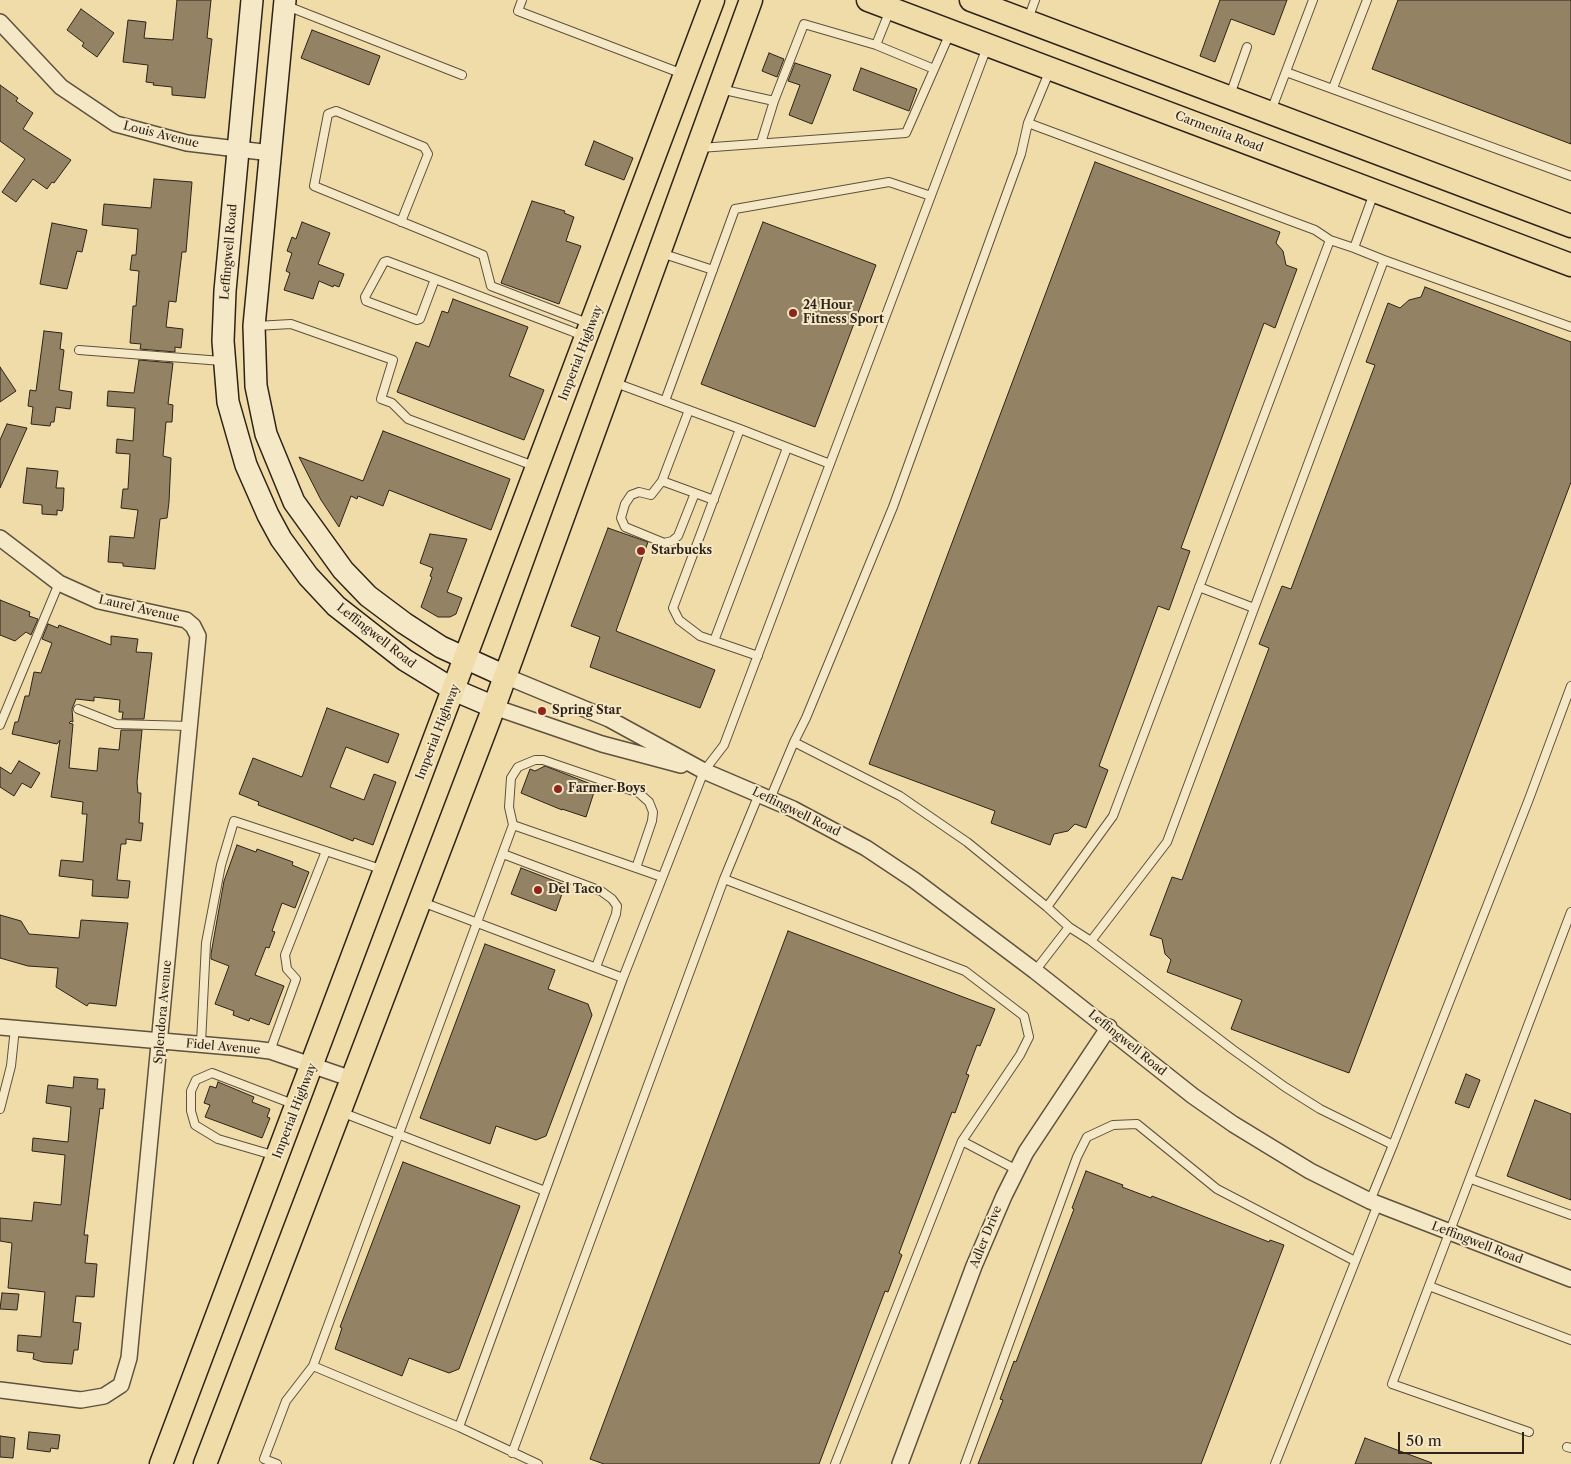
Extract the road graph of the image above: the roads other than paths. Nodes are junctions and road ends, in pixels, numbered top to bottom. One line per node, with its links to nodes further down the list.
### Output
1 (252, 0): 31 (main road, Leffingwell Road)
2 (522, 0): 22 (lane)
3 (714, 0): 22 (main road, Imperial Highway)
4 (751, 0): 24 (main road)
5 (868, 0): 11 (main road, Carmenita Road)
6 (971, 0): 12 (main road)
7 (1035, 0): 12 (lane)
8 (1313, 0): 20 (lane)
9 (1368, 0): 23 (lane)
10 (285, 3): 21 (lane); 32 (main road, Leffingwell Road)
11 (891, 9): 14 (main road, Carmenita Road); 15 (lane)
12 (1027, 21): 25 (main road)
13 (0, 22): 31 (street, Louis Avenue)
14 (950, 31): 16 (main road, Carmenita Road); 18 (lane)
15 (876, 45): 18 (lane); 26 (lane)
16 (988, 45): 19 (main road, Carmenita Road); 35 (lane)
17 (1247, 47): 25 (lane)
18 (934, 68): 29 (lane)
19 (1050, 69): 28 (lane); 34 (main road, Carmenita Road)
20 (1286, 72): 23 (lane); 27 (lane)
21 (462, 75)
22 (686, 75): 47 (main road, Imperial Highway)
23 (1333, 88): 33 (lane)
24 (719, 89): 26 (lane); 30 (main road)
25 (1229, 97): 27 (main road)
26 (774, 101): 29 (lane)
27 (1270, 113): 37 (main road)
28 (1028, 123): 38 (lane); 75 (lane)
29 (761, 143): 30 (lane)
30 (697, 148): 40 (main road)
31 (238, 150): 32 (street, Louis Avenue); 49 (main road, Leffingwell Road)
32 (271, 153): 45 (main road, Leffingwell Road)
33 (1571, 176)
34 (1374, 191): 39 (lane); 42 (main road, Carmenita Road)
35 (931, 196): 43 (lane); 55 (lane)
36 (401, 222): 36 (lane); 47 (lane)
37 (1571, 226)
38 (1330, 240): 39 (lane); 62 (lane)
39 (1354, 248): 41 (lane)
40 (660, 252): 43 (lane); 50 (main road)
41 (1384, 260): 46 (lane); 63 (lane)
42 (1571, 265)
43 (713, 270): 51 (lane)
44 (435, 279): 44 (lane); 47 (lane)
45 (254, 326): 56 (lane); 67 (main road, Leffingwell Road)
46 (1571, 327)
47 (589, 331): 56 (main road, Imperial Highway)
48 (79, 350): 49 (lane)
49 (224, 362): 70 (main road, Leffingwell Road)
50 (612, 381): 51 (lane); 68 (main road)
51 (665, 401): 52 (lane)
52 (689, 410): 53 (lane); 57 (lane)
53 (740, 429): 54 (lane); 59 (lane)
54 (787, 448): 55 (lane); 65 (lane)
55 (830, 464): 66 (lane)
56 (538, 467): 67 (main road, Imperial Highway)
57 (662, 481): 58 (lane); 58 (lane)
58 (695, 493): 59 (lane)
59 (714, 500): 65 (lane)
60 (0, 538): 61 (street, Laurel Avenue)
61 (59, 583): 64 (street, Laurel Avenue); 73 (lane)
62 (1199, 587): 63 (lane); 86 (lane)
63 (1254, 608): 90 (lane)
64 (198, 636): 74 (street, Splendora Avenue)
65 (714, 641): 66 (lane)
66 (758, 656): 76 (lane)
67 (466, 658): 68 (main road, Leffingwell Road); 70 (main road, Imperial Highway)
68 (505, 676): 71 (main road); 76 (street, Leffingwell Road)
69 (1571, 686): 106 (lane)
70 (454, 690): 71 (main road, Leffingwell Road); 82 (main road, Imperial Highway)
71 (494, 707): 76 (street, Leffingwell Road); 85 (main road)
72 (78, 709): 74 (lane)
73 (0, 725)
74 (188, 726): 96 (street, Splendora Avenue)
75 (794, 742): 77 (lane); 86 (lane)
76 (704, 771): 77 (street, Leffingwell Road); 83 (lane)
77 (765, 796): 84 (lane); 92 (street, Leffingwell Road)
78 (513, 825): 80 (lane); 81 (lane); 81 (lane)
79 (326, 851): 82 (lane); 97 (lane); 98 (lane)
80 (503, 854): 88 (lane); 91 (lane)
81 (636, 868): 83 (lane)
82 (386, 870): 99 (main road, Imperial Highway)
83 (662, 878): 93 (lane)
84 (724, 879): 105 (lane); 122 (lane)
85 (420, 901): 88 (lane); 100 (main road)
86 (1047, 908): 89 (lane)
87 (1571, 912): 109 (lane)
88 (478, 923): 91 (lane); 104 (lane)
89 (1068, 927): 90 (lane); 92 (lane)
90 (1091, 941): 106 (lane)
91 (596, 967): 93 (lane)
92 (1035, 971): 95 (street, Leffingwell Road)
93 (623, 978): 110 (lane)
94 (8, 1028): 96 (street, Fidel Avenue); 102 (lane)
95 (1109, 1028): 108 (street, Adler Drive); 111 (street, Leffingwell Road)
96 (160, 1042): 97 (street, Fidel Avenue); 119 (street, Splendora Avenue)
97 (201, 1043): 98 (street, Fidel Avenue)
98 (270, 1051): 99 (street, Fidel Avenue)
99 (313, 1065): 100 (street, Fidel Avenue); 101 (main road, Imperial Highway)
100 (352, 1079): 103 (main road)
101 (298, 1106): 107 (main road, Imperial Highway); 107 (lane)
102 (0, 1108)
103 (340, 1112): 104 (lane); 125 (main road)
104 (400, 1134): 110 (lane); 118 (lane)
105 (962, 1141): 108 (lane); 128 (lane)
106 (1393, 1145): 111 (lane)
107 (278, 1156): 124 (main road, Imperial Highway)
108 (1017, 1170): 129 (street, Adler Drive)
109 (1471, 1179): 112 (lane); 113 (lane)
110 (545, 1191): 120 (lane)
111 (1374, 1202): 113 (street, Leffingwell Road); 114 (lane)
112 (1571, 1215)
113 (1450, 1233): 115 (street, Leffingwell Road); 116 (lane)
114 (1355, 1261): 130 (lane); 131 (lane)
115 (1571, 1279)
116 (1429, 1286): 117 (lane); 121 (lane)
117 (1571, 1340)
118 (313, 1366): 120 (lane); 123 (lane)
119 (0, 1390)
120 (459, 1427): 122 (lane)
121 (1529, 1432)
122 (512, 1453): 127 (lane)
123 (263, 1462): 126 (lane)
124 (161, 1464)
125 (205, 1464)
126 (277, 1464)
127 (538, 1464)
128 (835, 1464)
129 (900, 1464)
130 (964, 1464)
131 (1275, 1464)

